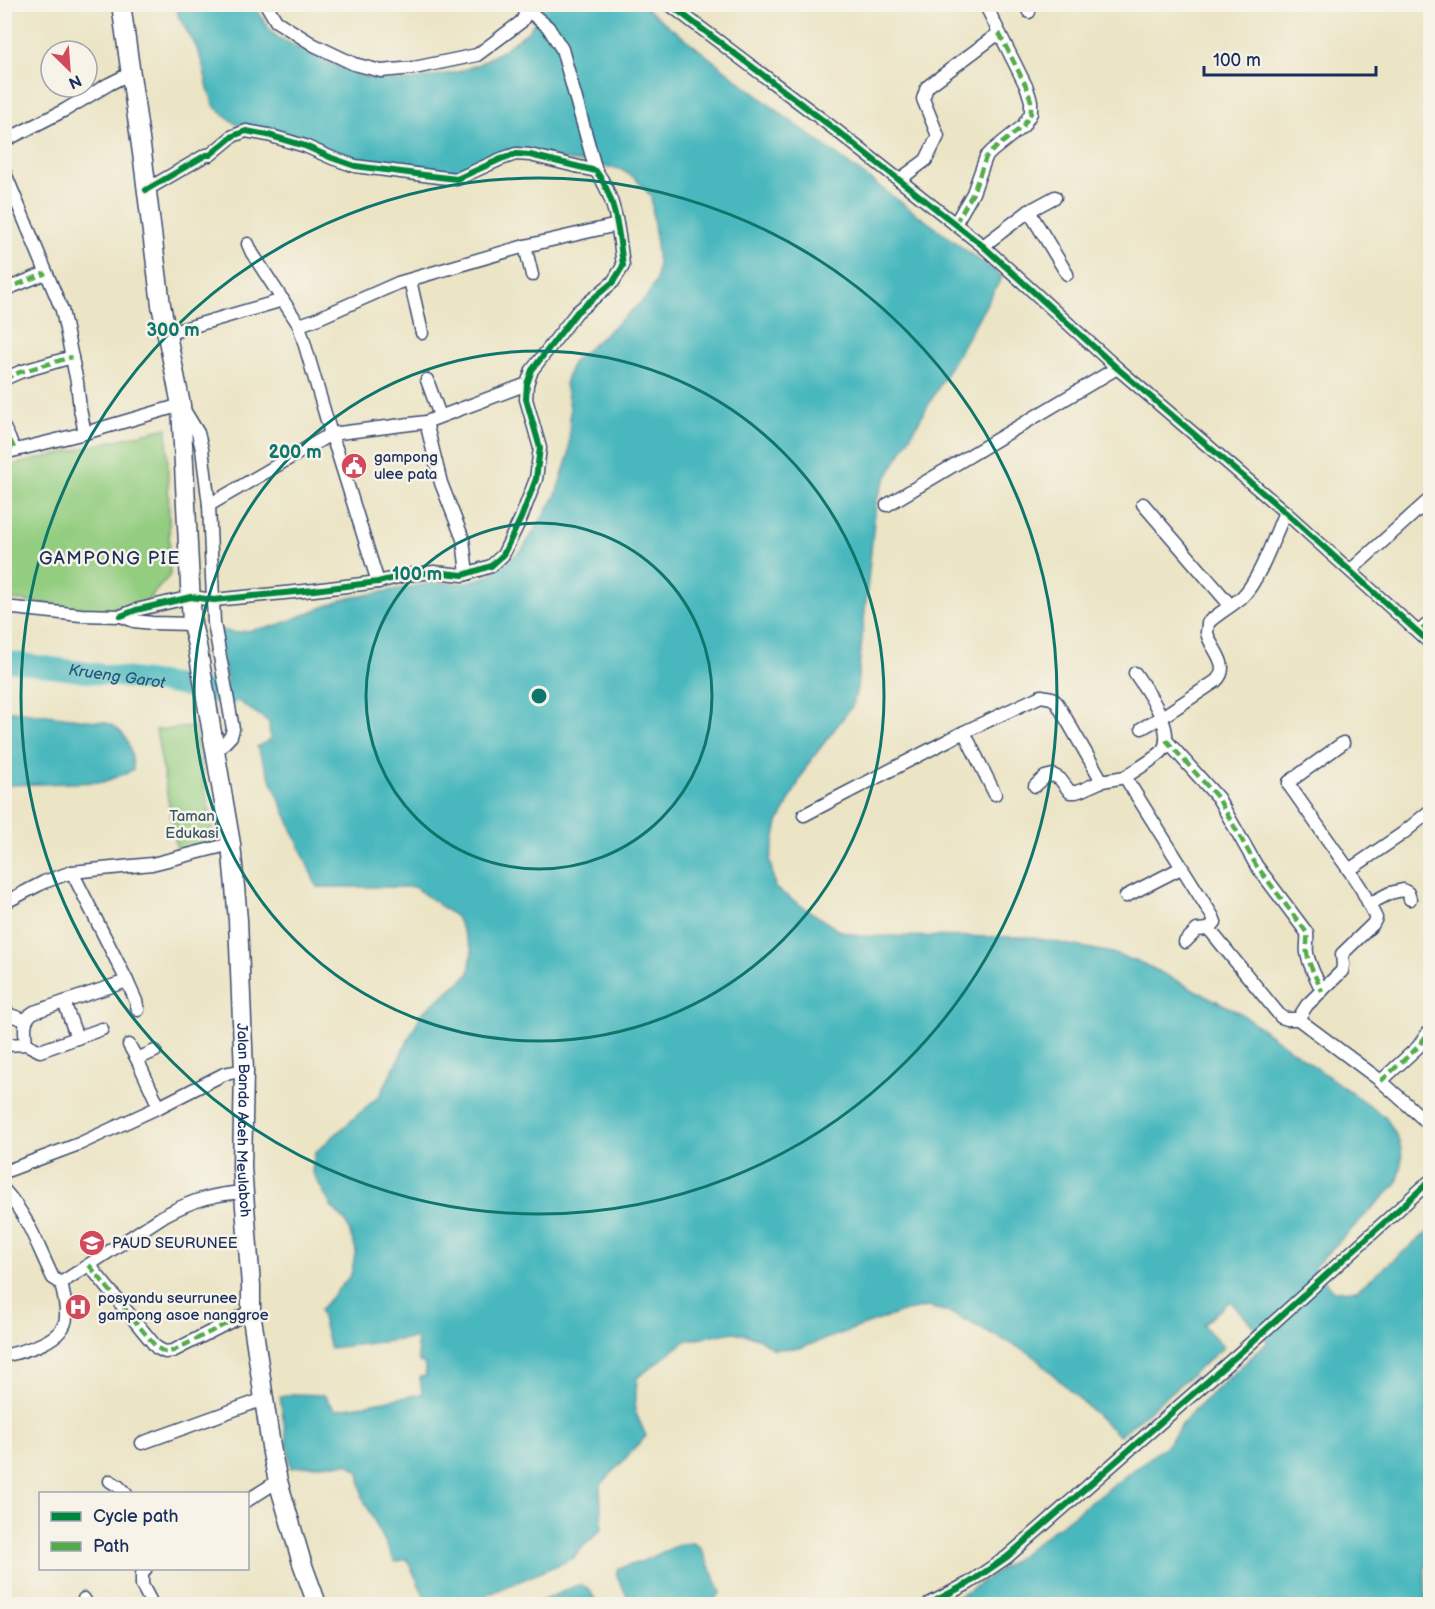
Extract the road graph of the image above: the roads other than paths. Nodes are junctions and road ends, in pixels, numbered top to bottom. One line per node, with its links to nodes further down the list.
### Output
1 (121, 4): 7 (highway, Jalan Banda Aceh Meulaboh)
2 (266, 4): 5 (street)
3 (669, 4): 11 (street)
4 (985, 4): 6 (street)
5 (525, 7): 9 (street)
6 (999, 33): 11 (street); 15 (street)
7 (131, 73): 8 (street); 12 (highway, Jalan Banda Aceh Meulaboh)
8 (5, 139)
9 (595, 170): 12 (street); 16 (street)
10 (4, 171): 20 (street)
11 (899, 180): 15 (street)
12 (146, 190): 28 (highway, Jalan Banda Aceh Meulaboh)
13 (1055, 197): 14 (street)
14 (1029, 211): 19 (street); 21 (street)
15 (955, 224): 19 (street)
16 (617, 225): 18 (street); 33 (street)
17 (248, 244): 25 (street)
18 (525, 246): 22 (street); 23 (street)
19 (983, 246): 30 (street)
20 (46, 273): 24 (street); 29 (street)
21 (1067, 274)
22 (532, 275)
23 (410, 280): 26 (street); 27 (street)
24 (4, 290)
25 (283, 300): 26 (street); 28 (street)
26 (299, 325): 39 (street)
27 (422, 333)
28 (166, 334): 34 (highway, Jalan Banda Aceh Meulaboh)
29 (72, 357): 31 (street); 38 (street)
30 (1117, 368): 44 (street); 45 (street)
31 (4, 379)
32 (427, 380): 35 (street)
33 (527, 384): 35 (street); 47 (street)
34 (181, 405): 38 (street); 43 (street); 49 (highway, Jalan Banda Aceh Meulaboh)
35 (440, 416): 36 (street)
36 (426, 422): 39 (street); 47 (street)
37 (4, 428): 40 (street)
38 (85, 433): 40 (street)
39 (331, 434): 43 (street); 48 (street)
40 (10, 451)
41 (1431, 499): 46 (street)
42 (1143, 504): 51 (street)
43 (209, 505): 50 (street)
44 (887, 505)
45 (1285, 512): 46 (street); 51 (street)
46 (1351, 570): 56 (street)
47 (467, 574): 48 (street)
48 (378, 582): 50 (street)
49 (191, 597): 50 (street); 53 (street); 55 (highway, Jalan Banda Aceh Meulaboh)
50 (214, 600): 64 (street)
51 (1230, 605): 59 (street)
52 (4, 607): 53 (street)
53 (121, 616): 55 (street)
54 (1431, 622): 56 (street)
55 (192, 627): 64 (highway, Jalan Banda Aceh Meulaboh)
56 (1419, 632): 57 (street)
57 (1431, 643)
58 (1135, 673): 59 (street)
59 (1162, 717): 60 (street); 62 (street)
60 (1142, 728)
61 (964, 732): 66 (street); 68 (street); 70 (street)
62 (1166, 740): 65 (street); 82 (street)
63 (1342, 743): 73 (street)
64 (216, 752): 71 (highway, Jalan Banda Aceh Meulaboh)
65 (1125, 777): 66 (street); 72 (street)
66 (1102, 781): 67 (street)
67 (1035, 786)
68 (994, 794)
69 (1431, 812): 73 (street)
70 (804, 815)
71 (231, 844): 74 (street); 96 (highway, Jalan Banda Aceh Meulaboh)
72 (1181, 868): 75 (street); 79 (street)
73 (1349, 870): 78 (street)
74 (72, 872): 77 (street); 81 (street)
75 (1126, 896)
76 (1410, 899): 78 (street)
77 (4, 903)
78 (1369, 904): 82 (street)
79 (1209, 929): 80 (street); 86 (street)
80 (1185, 942)
81 (127, 981): 83 (street); 85 (street)
82 (1322, 991): 86 (street)
83 (64, 1002): 87 (street); 90 (street)
84 (4, 1009): 87 (street)
85 (138, 1010)
86 (1298, 1019): 97 (street)
87 (25, 1020): 91 (street)
88 (102, 1029): 90 (street)
89 (1431, 1030): 97 (street)
90 (77, 1038): 91 (street)
91 (26, 1044): 92 (street)
92 (4, 1045)
93 (129, 1045): 95 (street)
94 (155, 1051): 95 (street)
95 (137, 1059): 98 (street)
96 (244, 1072): 98 (street); 103 (highway, Jalan Banda Aceh Meulaboh)
97 (1381, 1081): 99 (street)
98 (159, 1107): 100 (street)
99 (1431, 1125)
100 (4, 1173)
101 (1431, 1181): 117 (street)
102 (4, 1190): 105 (street)
103 (245, 1192): 104 (street); 106 (highway, Jalan Banda Aceh Meulaboh)
104 (89, 1266): 105 (street); 106 (street)
105 (61, 1283): 107 (street)
106 (251, 1311): 108 (highway, Jalan Banda Aceh Meulaboh)
107 (4, 1356)
108 (264, 1399): 109 (street); 111 (highway, Jalan Banda Aceh Meulaboh)
109 (142, 1443)
110 (110, 1481): 112 (street)
111 (278, 1481): 113 (street); 116 (highway, Jalan Banda Aceh Meulaboh)
112 (124, 1492)
113 (249, 1499)
114 (145, 1570): 115 (street)
115 (152, 1605)
116 (317, 1605)
117 (929, 1605)

